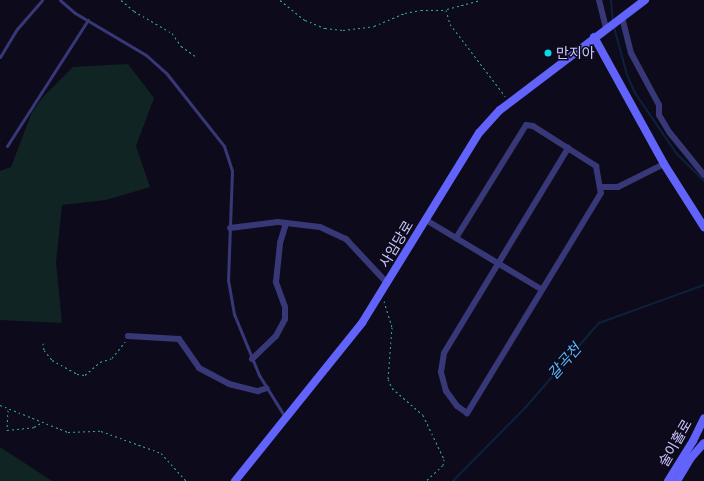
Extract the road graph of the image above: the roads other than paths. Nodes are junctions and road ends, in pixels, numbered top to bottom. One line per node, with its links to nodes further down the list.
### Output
1 (42, 0): 9 (lane)
2 (60, 0): 6 (lane)
3 (599, 0): 7 (street)
4 (645, 0): 5 (main road)
5 (620, 19): 7 (main road, 사임당로); 13 (street)
6 (88, 20): 10 (lane); 18 (lane)
7 (606, 29): 8 (main road, 사임당로)
8 (594, 37): 12 (main road); 15 (main road, 사임당로)
9 (0, 56)
10 (7, 146)
11 (568, 148): 14 (street); 19 (street); 20 (street)
12 (664, 164): 14 (street); 17 (main road)
13 (704, 175)
14 (600, 187): 22 (street)
15 (426, 220): 19 (street); 21 (main road, 사임당로)
16 (286, 223): 18 (street); 21 (street); 24 (street)
17 (704, 227)
18 (230, 228): 24 (lane)
19 (456, 238): 20 (street)
20 (498, 263): 22 (street); 22 (street)
21 (387, 283): 26 (main road, 사임당로)
22 (541, 289)
23 (128, 336): 25 (street)
24 (252, 359): 25 (lane)
25 (267, 388): 26 (lane)
26 (286, 418): 31 (main road, 사임당로)
27 (704, 418): 29 (main road, 술이홀로)
28 (704, 434): 29 (main road)
29 (693, 441): 32 (main road, 술이홀로)
30 (704, 443): 33 (main road)
31 (234, 481)
32 (668, 481)
33 (677, 481)

